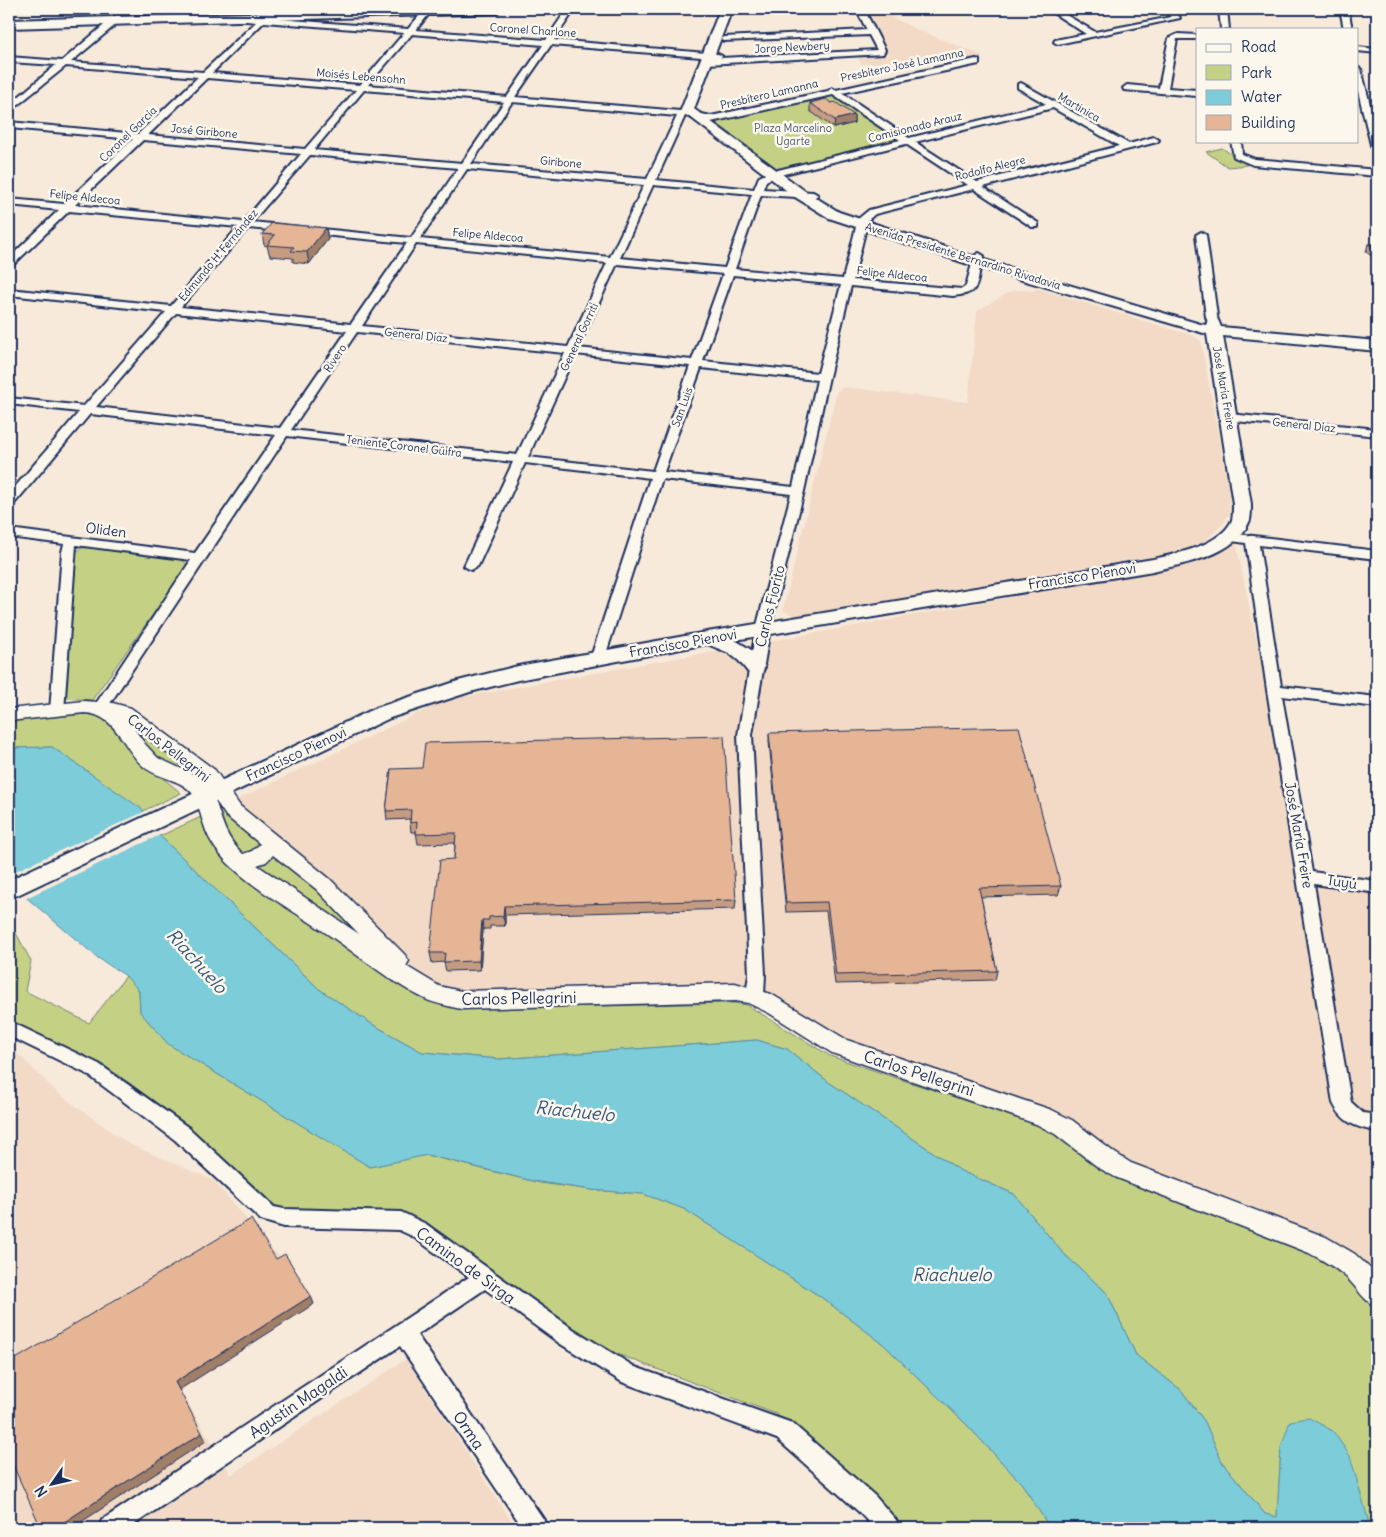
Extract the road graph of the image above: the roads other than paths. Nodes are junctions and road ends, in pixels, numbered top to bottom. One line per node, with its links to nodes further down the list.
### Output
1 (322, 9): 2 (main road); 14 (main road)
2 (361, 9)
3 (496, 9): 12 (main road)
4 (571, 9): 26 (street, Rivero)
5 (726, 9): 31 (main road, Avenida Presidente Bernardino Rivadavia)
6 (736, 9): 25 (main road, Avenida Presidente Bernardino Rivadavia)
7 (860, 9): 22 (street)
8 (1051, 9): 23 (street)
9 (1166, 9): 23 (street)
10 (1223, 9): 19 (street)
11 (1344, 9): 20 (street)
12 (428, 10): 17 (main road); 21 (street, Edmundo H. Fernández)
13 (236, 17): 14 (main road); 16 (street, Coronel Charlone); 17 (main road)
14 (116, 18): 15 (main road); 18 (main road); 33 (street)
15 (9, 19)
16 (262, 20): 17 (street, Coronel Charlone); 35 (street, Coronel García)
17 (308, 20): 21 (street, Coronel Charlone)
18 (9, 24)
19 (1225, 28)
20 (1348, 28)
21 (407, 32): 26 (street, Coronel Charlone); 37 (street, Edmundo H. Fernández)
22 (872, 32): 25 (street); 31 (street, Jorge Newbery)
23 (1094, 35): 27 (street)
24 (1196, 38): 39 (street)
25 (724, 40): 31 (main road, Avenida Presidente Bernardino Rivadavia)
26 (550, 42): 31 (street, Coronel Charlone); 42 (street, Rivero)
27 (1058, 42)
28 (1358, 49): 29 (street)
29 (1377, 51)
30 (9, 58): 33 (street, Moisés Lebensohn)
31 (711, 58): 48 (main road, Avenida Presidente Bernardino Rivadavia); 49 (main road, Avenida Presidente Bernardino Rivadavia)
32 (976, 62): 40 (street, Presbítero José Lamanna)
33 (64, 63): 35 (street, Moisés Lebensohn); 47 (street)
34 (1358, 71): 45 (street)
35 (206, 75): 37 (street, Moisés Lebensohn); 51 (street, Coronel García)
36 (1021, 86): 43 (street, Martinica)
37 (361, 88): 42 (street, Moisés Lebensohn); 57 (street, Edmundo H. Fernández)
38 (1127, 88): 39 (street)
39 (1163, 90): 41 (street)
40 (832, 91): 49 (street, Presbítero Lamanna); 52 (street)
41 (1196, 93)
42 (510, 100): 48 (street, Moisés Lebensohn); 58 (street, Rivero)
43 (1053, 105): 52 (street, Comisionado Arauz); 55 (street, Martinica)
44 (1358, 106): 45 (street)
45 (1367, 107): 46 (street); 56 (street)
46 (1377, 108)
47 (9, 109)
48 (686, 112): 49 (street, Moisés Lebensohn); 59 (main road, Avenida Presidente Bernardino Rivadavia); 61 (street, General Gorriti)
49 (711, 119): 59 (main road, Avenida Presidente Bernardino Rivadavia)
50 (9, 125): 51 (street, José Giribone)
51 (141, 137): 57 (street, José Giribone); 66 (street, Coronel García)
52 (906, 140): 59 (street, Comisionado Arauz); 62 (street)
53 (1154, 140): 55 (street, Rodolfo Alegre)
54 (1236, 142): 60 (street)
55 (1126, 146): 62 (street, Rodolfo Alegre)
56 (1377, 149)
57 (307, 151): 58 (street, Giribone); 68 (street, Edmundo H. Fernández)
58 (466, 165): 61 (street, Giribone); 71 (street, Rivero)
59 (778, 173): 63 (street, San Luis); 64 (main road, Avenida Presidente Bernardino Rivadavia)
60 (1377, 173)
61 (651, 182): 63 (street, Giribone); 73 (street, General Gorriti)
62 (974, 186): 67 (street, Rodolfo Alegre); 69 (street)
63 (758, 192): 64 (street, Giribone); 75 (street, San Luis)
64 (806, 195): 67 (main road, Avenida Presidente Bernardino Rivadavia)
65 (9, 202): 66 (street, Felipe Aldecoa)
66 (68, 207): 68 (street, Felipe Aldecoa); 74 (street, Coronel García)
67 (863, 222): 72 (main road, Avenida Presidente Bernardino Rivadavia); 76 (street, Carlos Fiorito)
68 (244, 225): 71 (street, Felipe Aldecoa); 78 (street, Edmundo H. Fernández)
69 (1035, 225)
70 (1201, 235): 79 (street, José María Freire)
71 (414, 241): 73 (street, Felipe Aldecoa); 80 (street, Rivero)
72 (977, 259): 76 (street, Felipe Aldecoa); 79 (main road, Avenida Presidente Bernardino Rivadavia)
73 (616, 260): 75 (street, Felipe Aldecoa); 83 (street, General Gorriti)
74 (9, 263)
75 (730, 272): 76 (street, Felipe Aldecoa); 84 (street, San Luis)
76 (848, 282): 85 (street, Carlos Fiorito)
77 (9, 292): 78 (street, General Díaz)
78 (172, 310): 80 (street, General Díaz); 87 (street, Edmundo H. Fernández)
79 (1214, 327): 81 (main road, Avenida Presidente Bernardino Rivadavia); 82 (main road, Avenida Presidente Bernardino Rivadavia); 88 (main road, José María Freire)
80 (355, 329): 83 (street, General Díaz); 89 (street, Rivero)
81 (1377, 338)
82 (1377, 346)
83 (572, 351): 84 (street, General Díaz); 91 (street, General Gorriti)
84 (697, 364): 85 (street, General Díaz); 92 (street, San Luis)
85 (823, 377): 93 (street, Carlos Fiorito)
86 (9, 401): 87 (street, Teniente Coronel Güifra)
87 (86, 411): 89 (street, Teniente Coronel Güifra); 94 (street, Edmundo H. Fernández)
88 (1230, 418): 90 (street, General Díaz); 96 (main road, José María Freire)
89 (285, 431): 91 (street, Teniente Coronel Güifra); 100 (street, Rivero)
90 (1377, 433)
91 (520, 460): 92 (street, Teniente Coronel Güifra); 101 (street, General Gorriti)
92 (657, 476): 93 (street, Teniente Coronel Güifra); 104 (street, San Luis)
93 (798, 491): 102 (street, Carlos Fiorito)
94 (9, 502)
95 (9, 532): 98 (street, Oliden)
96 (1228, 537): 97 (street); 102 (main road, Francisco Pienovi)
97 (1252, 540): 99 (street); 106 (street, José María Freire)
98 (71, 541): 100 (street, Oliden); 109 (street)
99 (1377, 554)
100 (199, 557): 108 (street, Rivero)
101 (471, 566)
102 (763, 629): 103 (main road, Francisco Pienovi); 105 (street, Carlos Fiorito)
103 (707, 638): 104 (main road, Francisco Pienovi); 105 (main road)
104 (598, 658): 113 (main road, Francisco Pienovi)
105 (755, 667): 122 (street, Carlos Fiorito)
106 (1274, 690): 107 (street); 118 (street, José María Freire)
107 (1377, 702)
108 (100, 708): 109 (street, Carlos Pellegrini); 111 (street, Carlos Pellegrini); 112 (street, Carlos Pellegrini)
109 (57, 711): 110 (street, Carlos Pellegrini)
110 (9, 715)
111 (170, 748): 112 (street); 113 (street, Carlos Pellegrini)
112 (148, 760): 113 (street, Carlos Pellegrini)
113 (212, 793): 114 (street, Carlos Pellegrini); 116 (street, Carlos Pellegrini); 120 (main road, Francisco Pienovi)
114 (271, 841): 115 (street, Carlos Pellegrini); 116 (street)
115 (290, 856): 117 (street); 121 (street, Carlos Pellegrini)
116 (240, 862): 117 (street, Carlos Pellegrini)
117 (259, 877): 121 (street, Carlos Pellegrini)
118 (1306, 878): 119 (street, Tuyú); 124 (street, José María Freire)
119 (1377, 887)
120 (9, 890)
121 (425, 988): 122 (street, Carlos Pellegrini)
122 (755, 995): 126 (street, Carlos Pellegrini)
123 (9, 1028): 125 (street, Camino de Sirga)
124 (1369, 1122)
125 (486, 1277): 127 (street, Agustín Magaldi); 130 (street, Camino de Sirga)
126 (1377, 1295)
127 (403, 1332): 128 (street, Agustín Magaldi); 129 (street, Orma)
128 (110, 1528)
129 (536, 1528)
130 (888, 1528)

